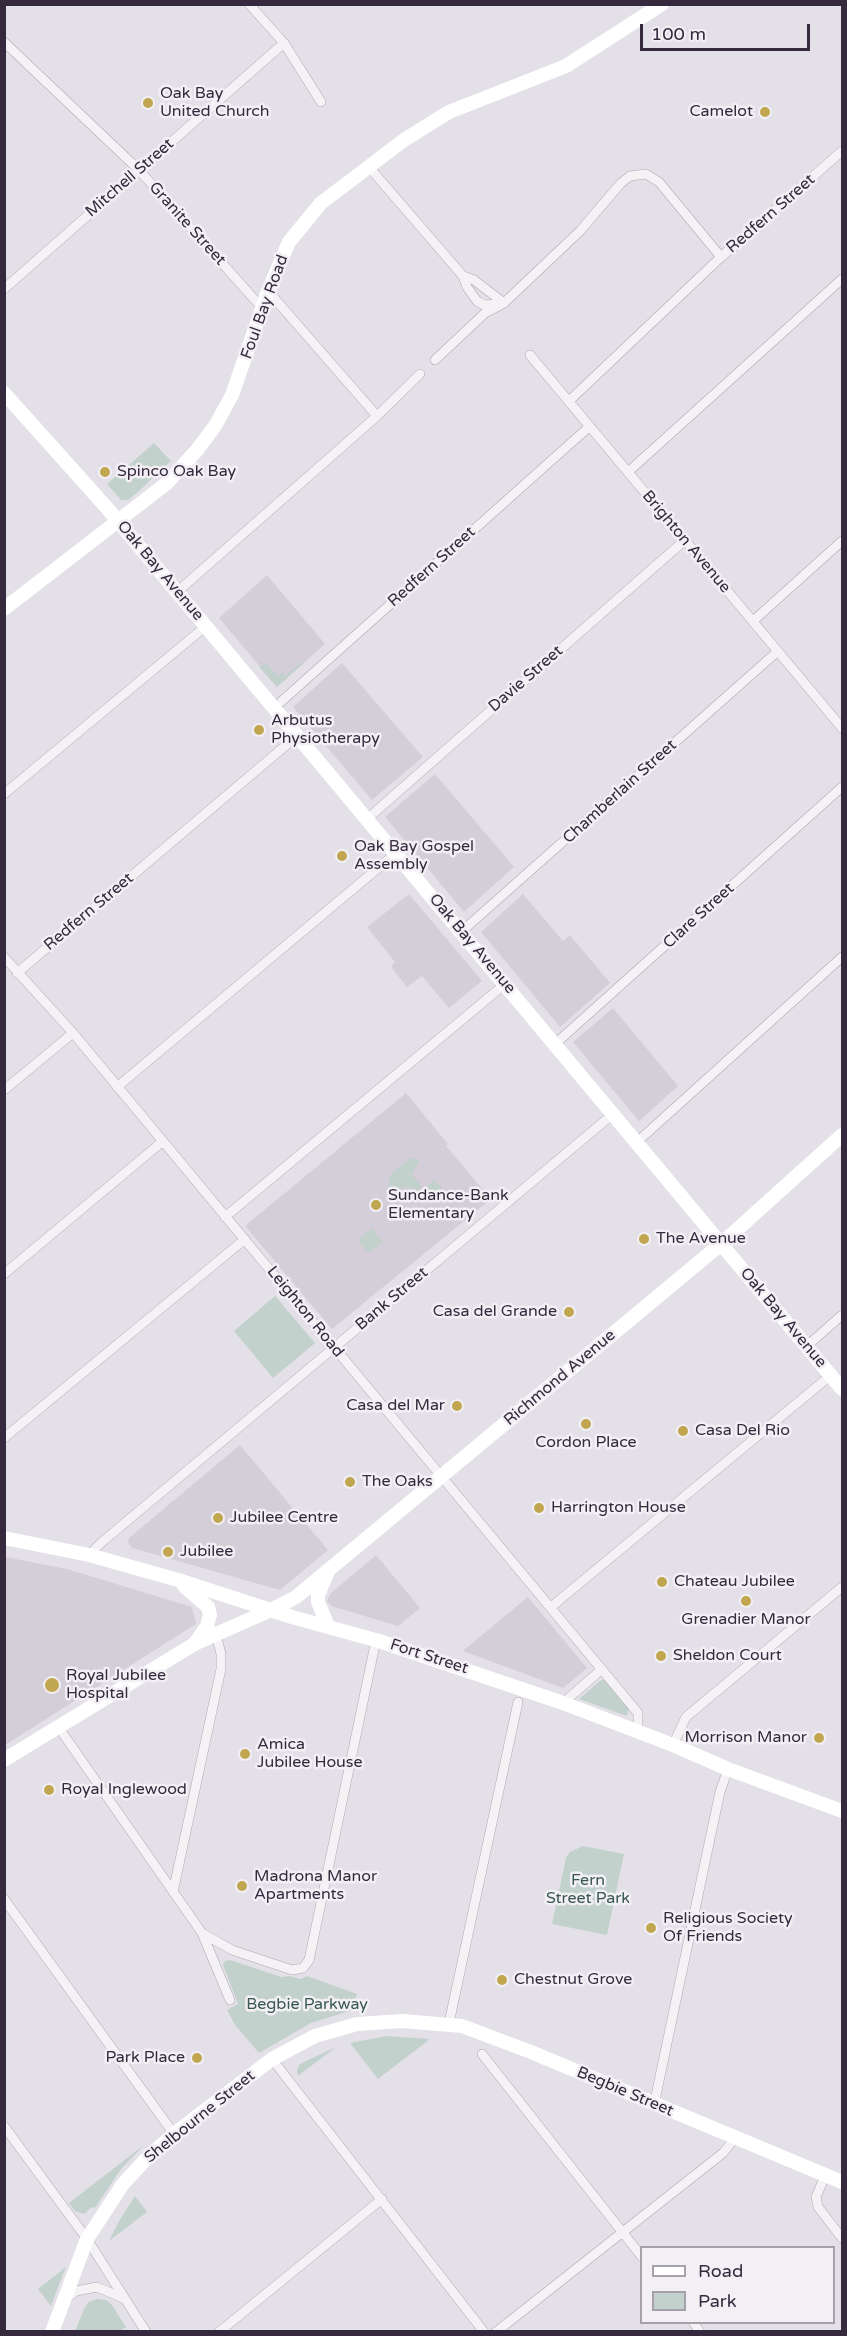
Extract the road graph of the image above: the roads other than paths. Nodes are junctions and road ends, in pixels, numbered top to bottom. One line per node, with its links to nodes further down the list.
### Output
1 (249, 4): 4 (street)
2 (662, 4): 7 (main road, Foul Bay Road)
3 (4, 42): 8 (street, Granite Street)
4 (284, 43): 5 (street); 8 (street, Mitchell Street)
5 (321, 102)
6 (843, 151): 9 (street, Redfern Street)
7 (369, 166): 10 (street); 13 (main road, Foul Bay Road)
8 (139, 170): 12 (street, Mitchell Street); 15 (street, Granite Street)
9 (722, 257): 14 (street); 20 (street, Redfern Street)
10 (463, 276): 14 (street); 14 (street)
11 (843, 279): 23 (street)
12 (4, 289)
13 (268, 291): 15 (main road, Foul Bay Road); 21 (street)
14 (504, 303): 17 (street)
15 (263, 309): 24 (main road, Foul Bay Road)
16 (531, 355): 20 (street, Brighton Avenue)
17 (435, 360)
18 (420, 374): 21 (street)
19 (4, 393): 24 (main road, Oak Bay Avenue)
20 (569, 401): 22 (street, Brighton Avenue)
21 (377, 416): 27 (street)
22 (590, 426): 23 (street, Brighton Avenue); 32 (street, Redfern Street)
23 (628, 472): 25 (street, Brighton Avenue)
24 (118, 520): 27 (main road, Oak Bay Avenue); 28 (main road, Foul Bay Road)
25 (685, 540): 29 (street, Brighton Avenue); 38 (street, Davie Street)
26 (843, 541): 29 (street)
27 (177, 592): 30 (main road, Oak Bay Avenue)
28 (4, 609)
29 (753, 621): 31 (street, Brighton Avenue)
30 (206, 626): 32 (main road, Oak Bay Avenue); 37 (street)
31 (778, 651): 33 (street, Brighton Avenue); 40 (street, Chamberlain Street)
32 (274, 708): 35 (main road, Oak Bay Avenue)
33 (839, 716): 34 (street, Brighton Avenue)
34 (843, 728)
35 (297, 736): 38 (main road, Oak Bay Avenue); 43 (street, Redfern Street)
36 (843, 787): 46 (street, Clare Street)
37 (4, 794)
38 (367, 819): 39 (main road, Oak Bay Avenue)
39 (396, 853): 40 (main road, Oak Bay Avenue); 47 (street)
40 (461, 932): 44 (main road, Oak Bay Avenue)
41 (4, 957): 43 (street, Leighton Road)
42 (843, 957): 52 (street)
43 (18, 973): 45 (street, Leighton Road)
44 (505, 984): 46 (main road, Oak Bay Avenue); 53 (street)
45 (73, 1033): 47 (street, Leighton Road); 48 (street)
46 (555, 1044): 49 (main road, Oak Bay Avenue)
47 (117, 1087): 51 (street, Leighton Road)
48 (4, 1090)
49 (613, 1114): 52 (main road, Oak Bay Avenue); 59 (street, Bank Street)
50 (843, 1135): 55 (main road, Richmond Avenue)
51 (162, 1142): 53 (street, Leighton Road); 56 (street)
52 (637, 1142): 55 (main road, Oak Bay Avenue)
53 (225, 1217): 54 (street, Leighton Road)
54 (245, 1239): 59 (street, Leighton Road); 62 (street)
55 (721, 1244): 58 (main road, Oak Bay Avenue); 63 (main road, Richmond Avenue)
56 (4, 1274)
57 (843, 1315): 58 (street)
58 (807, 1346): 60 (main road, Oak Bay Avenue)
59 (334, 1347): 63 (street, Leighton Road); 65 (street, Bank Street)
60 (831, 1375): 61 (main road, Oak Bay Avenue); 69 (street)
61 (843, 1389)
62 (4, 1438)
63 (442, 1476): 66 (main road, Richmond Avenue); 69 (street, Leighton Road)
64 (4, 1538): 65 (main road, Fort Street)
65 (89, 1555): 67 (main road, Fort Street)
66 (328, 1572): 70 (main road, Richmond Avenue); 71 (main road)
67 (178, 1580): 70 (main road, Fort Street); 74 (main road)
68 (843, 1587): 80 (street)
69 (551, 1607): 75 (street, Leighton Road)
70 (271, 1610): 71 (main road, Fort Street); 72 (main road, Richmond Avenue)
71 (328, 1626): 73 (main road, Fort Street)
72 (216, 1634): 74 (main road, Richmond Avenue); 84 (street)
73 (376, 1640): 77 (main road, Fort Street); 86 (street)
74 (196, 1643): 78 (main road, Richmond Avenue)
75 (602, 1669): 77 (street); 79 (street, Leighton Road)
76 (518, 1702): 89 (street)
77 (563, 1703): 79 (main road, Fort Street)
78 (59, 1728): 81 (main road, Richmond Avenue); 84 (street)
79 (638, 1731): 80 (main road, Fort Street)
80 (673, 1745): 82 (main road, Fort Street)
81 (4, 1760)
82 (728, 1769): 83 (main road, Fort Street); 92 (street)
83 (843, 1812)
84 (173, 1892): 86 (street)
85 (4, 1899): 94 (street)
86 (202, 1933): 87 (street)
87 (230, 2000)
88 (402, 2021): 89 (main road, Begbie Street); 91 (main road, Shelbourne Street)
89 (449, 2023): 92 (main road, Begbie Street)
90 (482, 2054): 99 (street)
91 (272, 2059): 94 (main road, Shelbourne Street); 98 (street)
92 (654, 2105): 95 (main road, Begbie Street)
93 (4, 2126): 101 (street)
94 (174, 2134): 101 (main road, Shelbourne Street)
95 (735, 2138): 96 (main road, Begbie Street); 99 (street)
96 (825, 2176): 97 (main road, Begbie Street); 100 (street)
97 (843, 2182)
98 (382, 2199): 107 (street); 108 (street)
99 (623, 2233): 102 (street); 109 (street)
100 (843, 2238)
101 (87, 2239): 103 (street); 104 (main road, Shelbourne Street)
102 (640, 2254)
103 (126, 2299): 104 (street); 106 (street)
104 (63, 2302): 105 (main road, Shelbourne Street)
105 (52, 2331)
106 (146, 2331)
107 (219, 2331)
108 (484, 2331)
109 (496, 2331)

